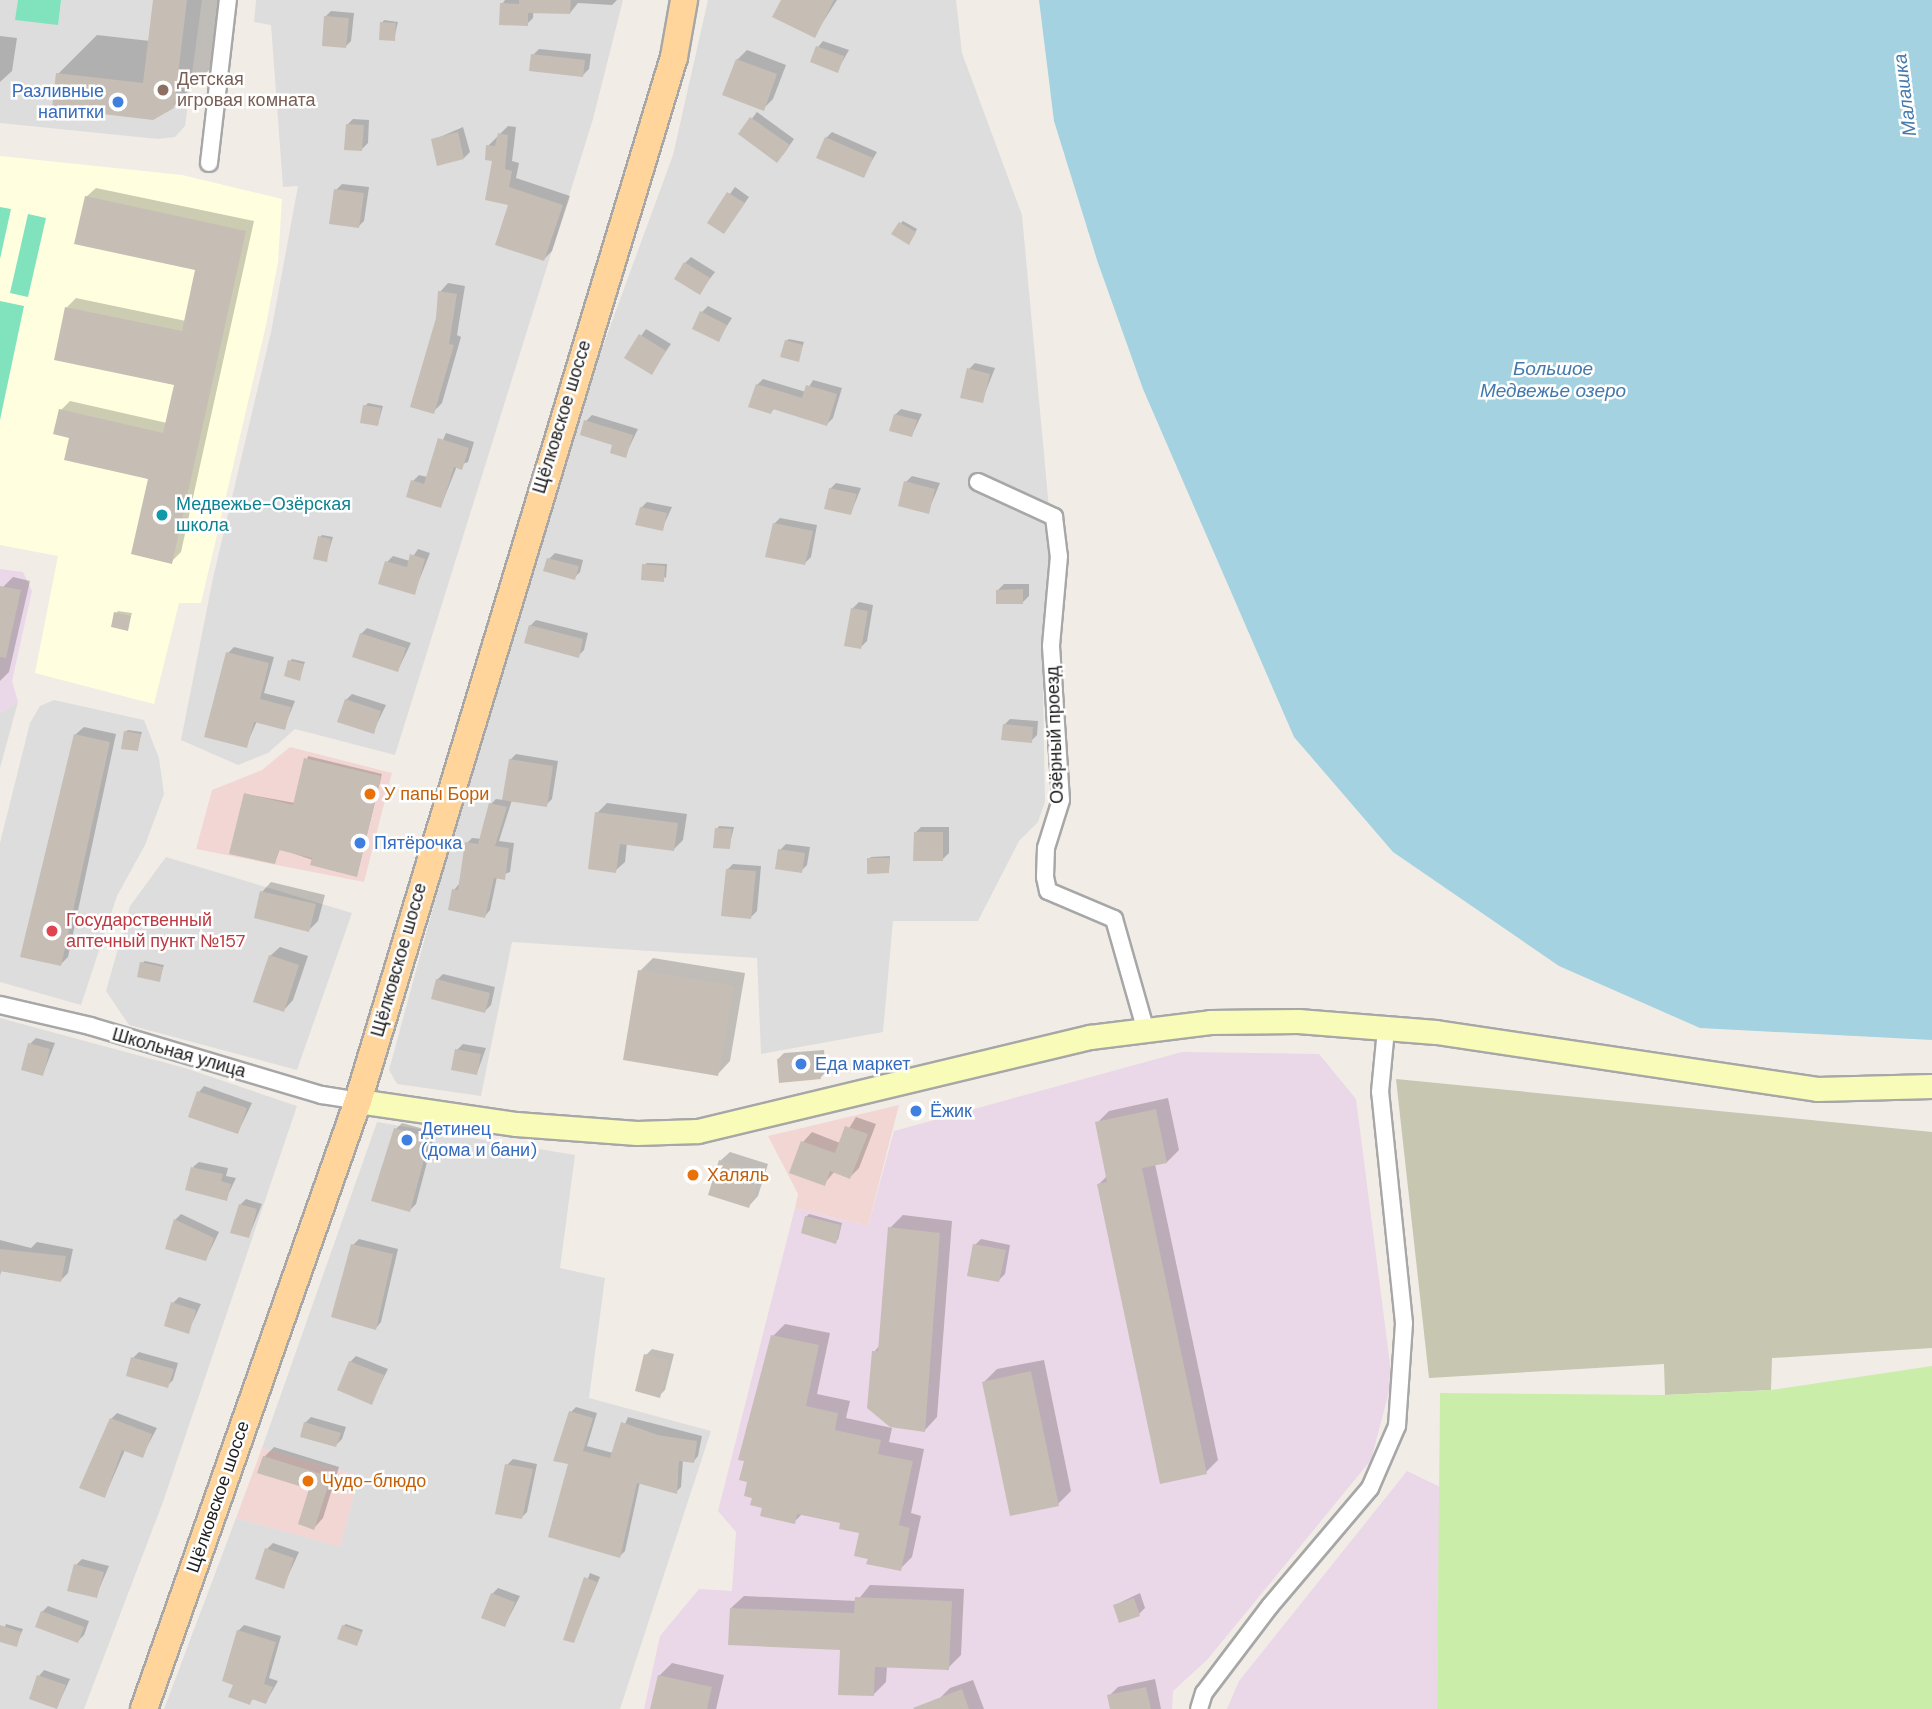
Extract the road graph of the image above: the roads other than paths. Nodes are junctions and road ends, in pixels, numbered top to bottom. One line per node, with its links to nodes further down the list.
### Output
1 (228, 0): 3 (street)
2 (684, 0): 9 (main road, Щёлковское шоссе)
3 (209, 163)
4 (978, 482): 6 (street, Озёрный проезд)
5 (0, 1005): 9 (street, Школьная улица)
6 (1145, 1028): 7 (main road); 9 (main road)
7 (1386, 1030): 8 (main road); 11 (street)
8 (1932, 1086)
9 (358, 1101): 10 (main road, Щёлковское шоссе)
10 (144, 1709)
11 (1199, 1709)

